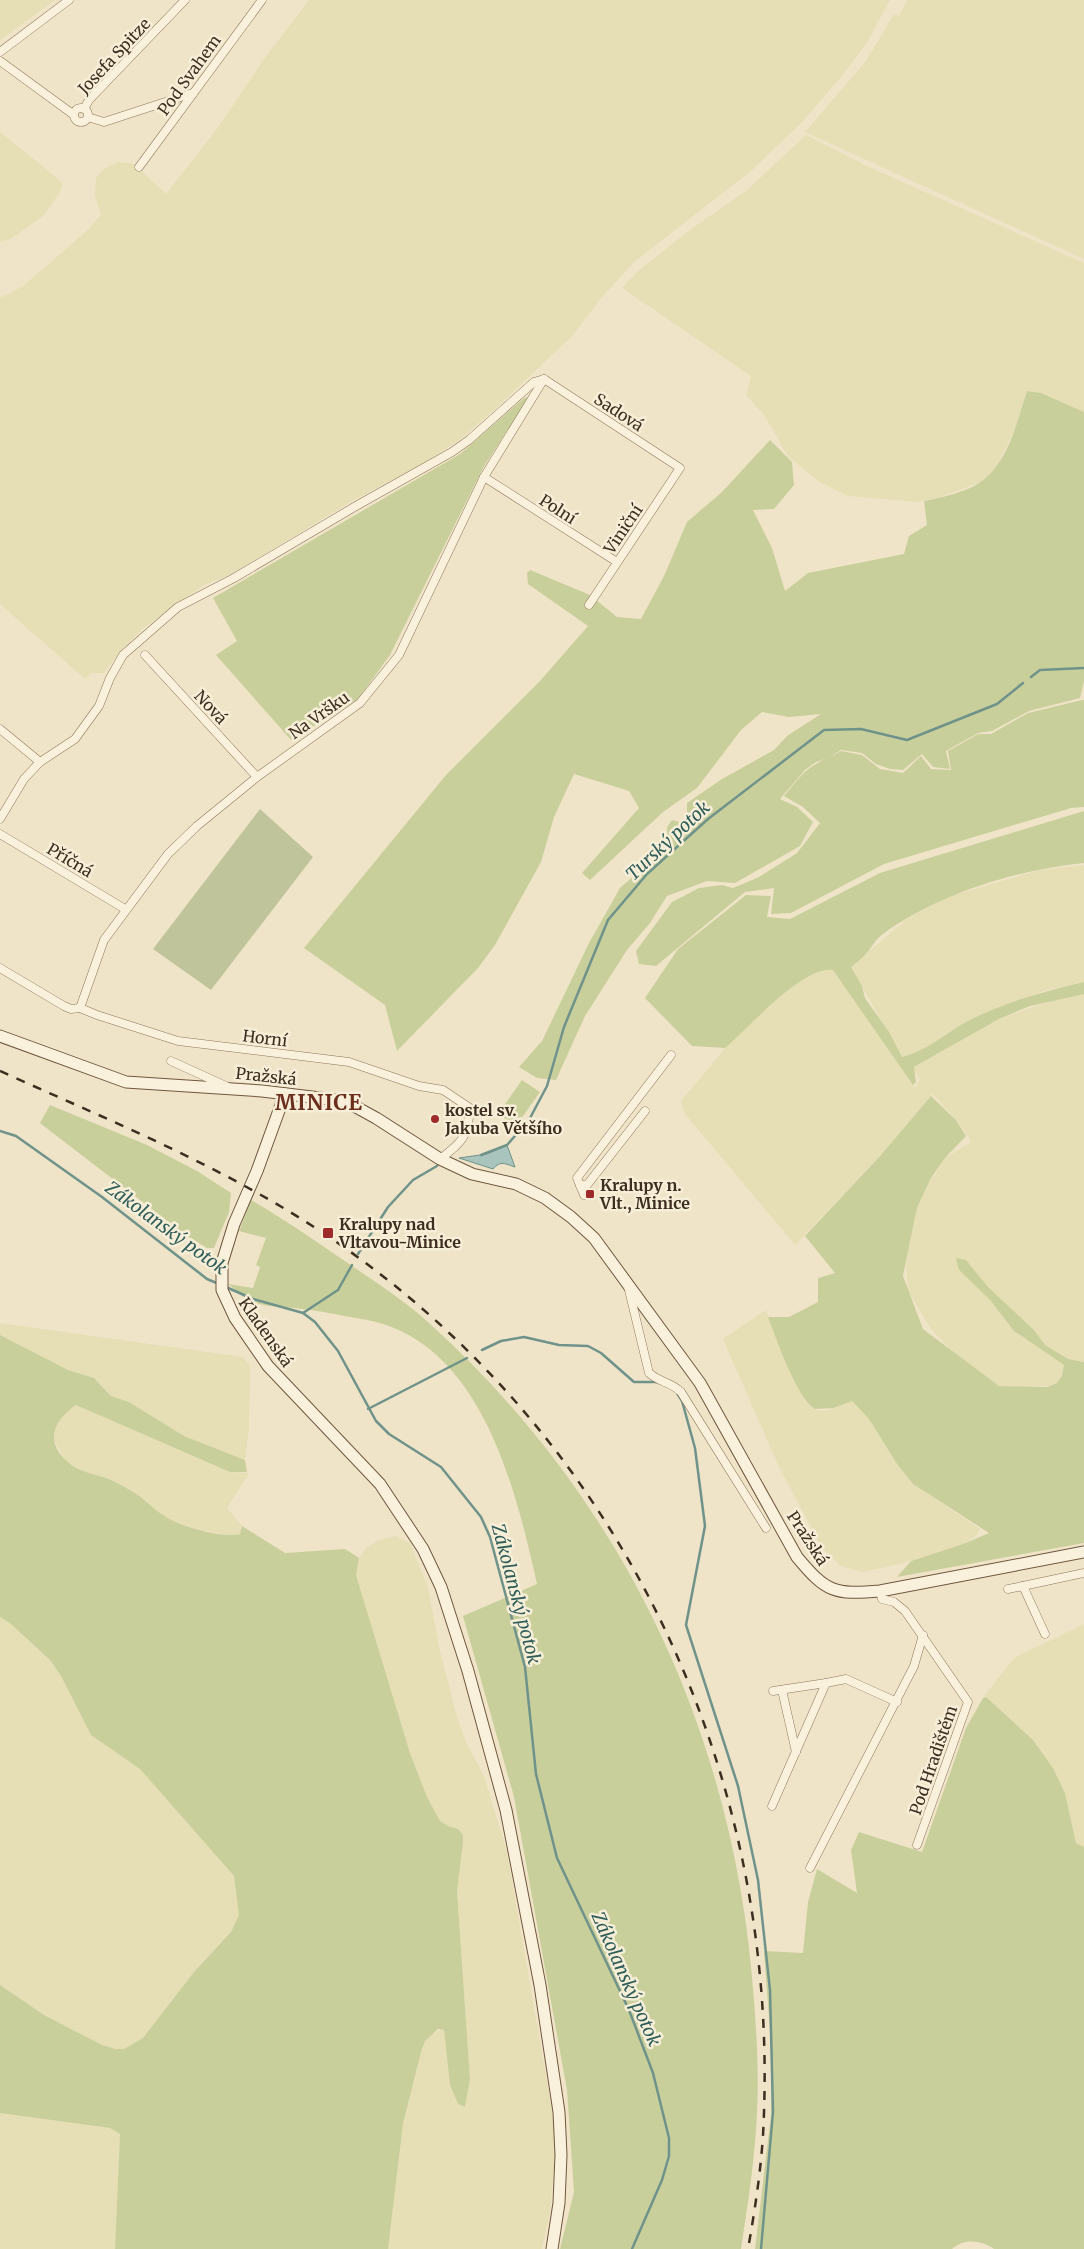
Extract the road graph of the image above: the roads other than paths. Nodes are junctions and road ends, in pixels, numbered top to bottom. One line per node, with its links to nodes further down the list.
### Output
1 (69, 0): 4 (street)
2 (185, 0): 7 (street, Josefa Spitze)
3 (262, 0): 6 (street, Pod Svahem)
4 (0, 52)
5 (0, 61): 8 (street, Josefa Spitze)
6 (194, 92): 9 (street, Josefa Spitze); 10 (street, Pod Svahem)
7 (84, 109): 8 (street); 9 (street)
8 (74, 115): 9 (street)
9 (88, 117)
10 (139, 167)
11 (544, 379): 12 (street, Sadová); 13 (street, Na Vršku); 18 (street)
12 (680, 468): 14 (street, Viniční)
13 (484, 477): 14 (street, Polní); 19 (street, Na Vršku)
14 (617, 562): 15 (street, Viniční)
15 (589, 605)
16 (145, 655): 19 (street, Nová)
17 (0, 729): 18 (street)
18 (40, 762): 20 (street)
19 (257, 777): 22 (street, Na Vršku)
20 (0, 819)
21 (0, 834): 22 (street, Příčná)
22 (125, 910): 24 (street, Na Vršku)
23 (0, 968): 24 (street, Horní)
24 (80, 1008): 31 (street, Horní)
25 (0, 1036): 28 (main road, Pražská)
26 (671, 1054): 32 (street)
27 (171, 1061): 28 (street)
28 (232, 1089): 29 (main road, Pražská)
29 (285, 1094): 31 (main road, Pražská); 51 (main road, Kladenská)
30 (645, 1111): 32 (street)
31 (440, 1159): 34 (main road, Pražská)
32 (580, 1186): 33 (street)
33 (584, 1195)
34 (627, 1282): 35 (street, Pražská); 40 (main road, Pražská)
35 (766, 1528)
36 (1084, 1552): 40 (main road, Pražská)
37 (1084, 1573): 38 (street)
38 (1023, 1586): 39 (street); 41 (street)
39 (1008, 1589)
40 (881, 1595): 42 (street, Pod Hradištěm)
41 (1045, 1634)
42 (924, 1635): 46 (street); 49 (street, Pod Hradištěm)
43 (826, 1682): 44 (street); 46 (street); 47 (street)
44 (782, 1690): 45 (street); 47 (street)
45 (773, 1691)
46 (897, 1702): 50 (street)
47 (796, 1752): 48 (street)
48 (772, 1806)
49 (917, 1845)
50 (810, 1868)
51 (552, 2249)

